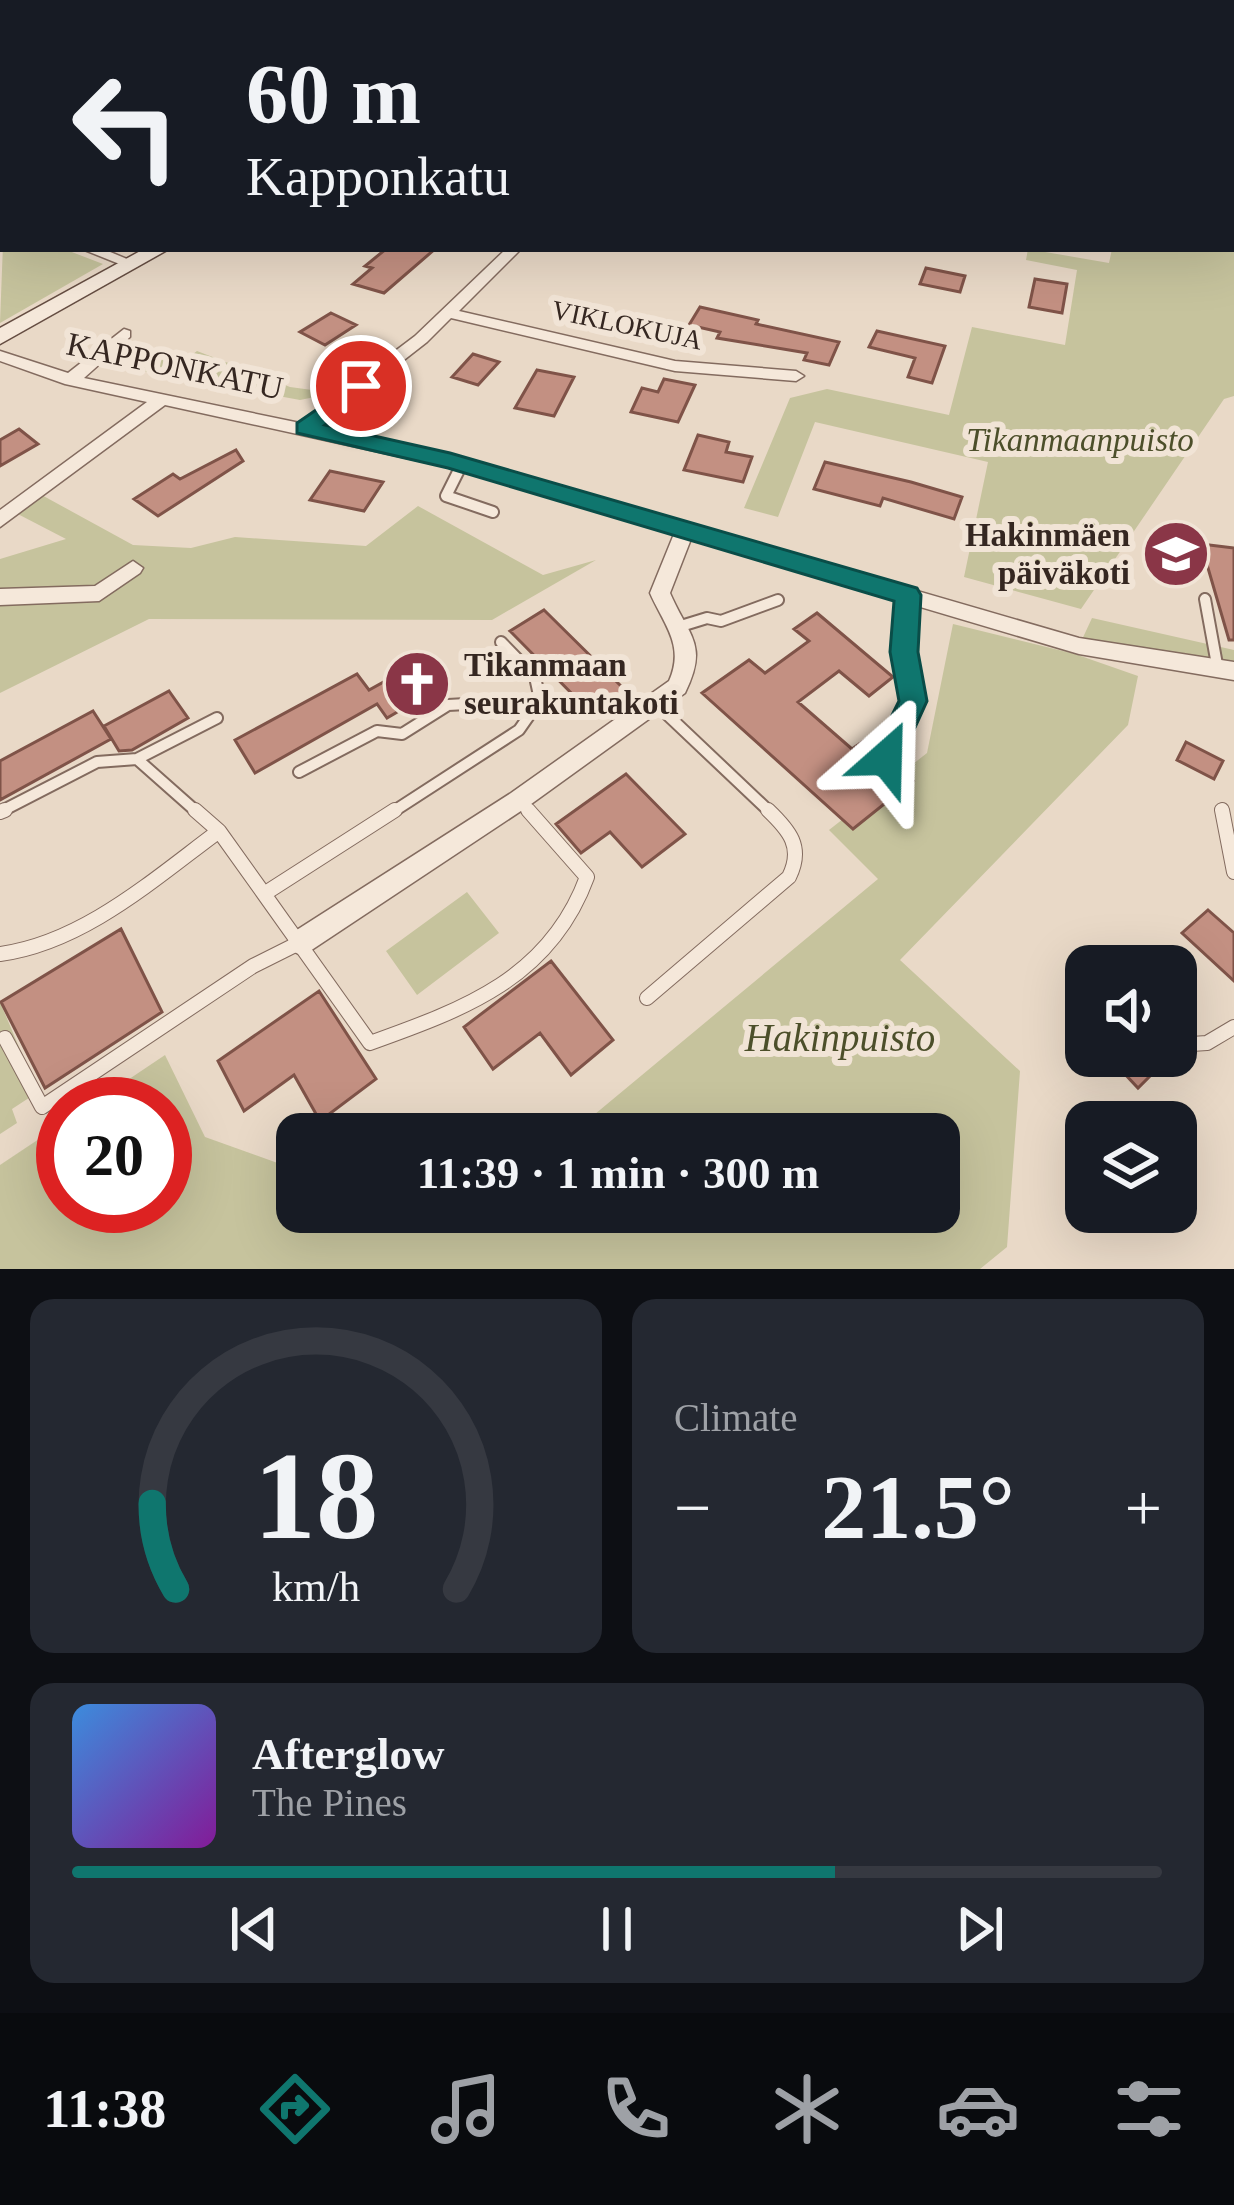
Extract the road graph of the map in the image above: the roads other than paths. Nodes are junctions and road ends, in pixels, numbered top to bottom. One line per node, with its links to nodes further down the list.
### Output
1 (97, 252): 4 (street)
2 (154, 252): 4 (main road)
3 (511, 252): 5 (street)
4 (132, 264): 7 (main road)
5 (449, 313): 9 (street, VIKLOKUJA); 12 (street)
6 (124, 334): 10 (street)
7 (0, 338)
8 (0, 356): 10 (street, KAPPONKATU)
9 (796, 376)
10 (71, 380): 11 (street, KAPPONKATU)
11 (161, 400): 12 (street, KAPPONKATU); 15 (street)
12 (305, 428): 13 (street, KAPPONKATU)
13 (462, 464): 14 (lane); 16 (street, KAPPONKATU)
14 (493, 512)
15 (0, 520)
16 (685, 530): 18 (street, KAPPONKATU); 22 (street)
17 (133, 568): 19 (street)
18 (908, 595): 24 (street, KAPPONKATU); 28 (lane)
19 (0, 597)
20 (1205, 599): 24 (lane)
21 (778, 600): 22 (lane)
22 (681, 626): 26 (street)
23 (501, 642): 25 (lane)
24 (1226, 670)
25 (540, 700): 30 (lane); 36 (lane)
26 (657, 705): 31 (street); 39 (lane)
27 (217, 718): 29 (lane)
28 (886, 758)
29 (136, 759): 33 (lane); 34 (lane)
30 (299, 772)
31 (519, 800): 37 (street); 37 (lane)
32 (1222, 810): 35 (lane)
33 (0, 812)
34 (219, 831): 36 (lane); 38 (lane)
35 (1234, 872)
36 (264, 894): 37 (lane)
37 (301, 943): 41 (lane)
38 (0, 955)
39 (647, 998)
40 (1234, 1028): 42 (lane)
41 (5, 1038)
42 (1197, 1046)

